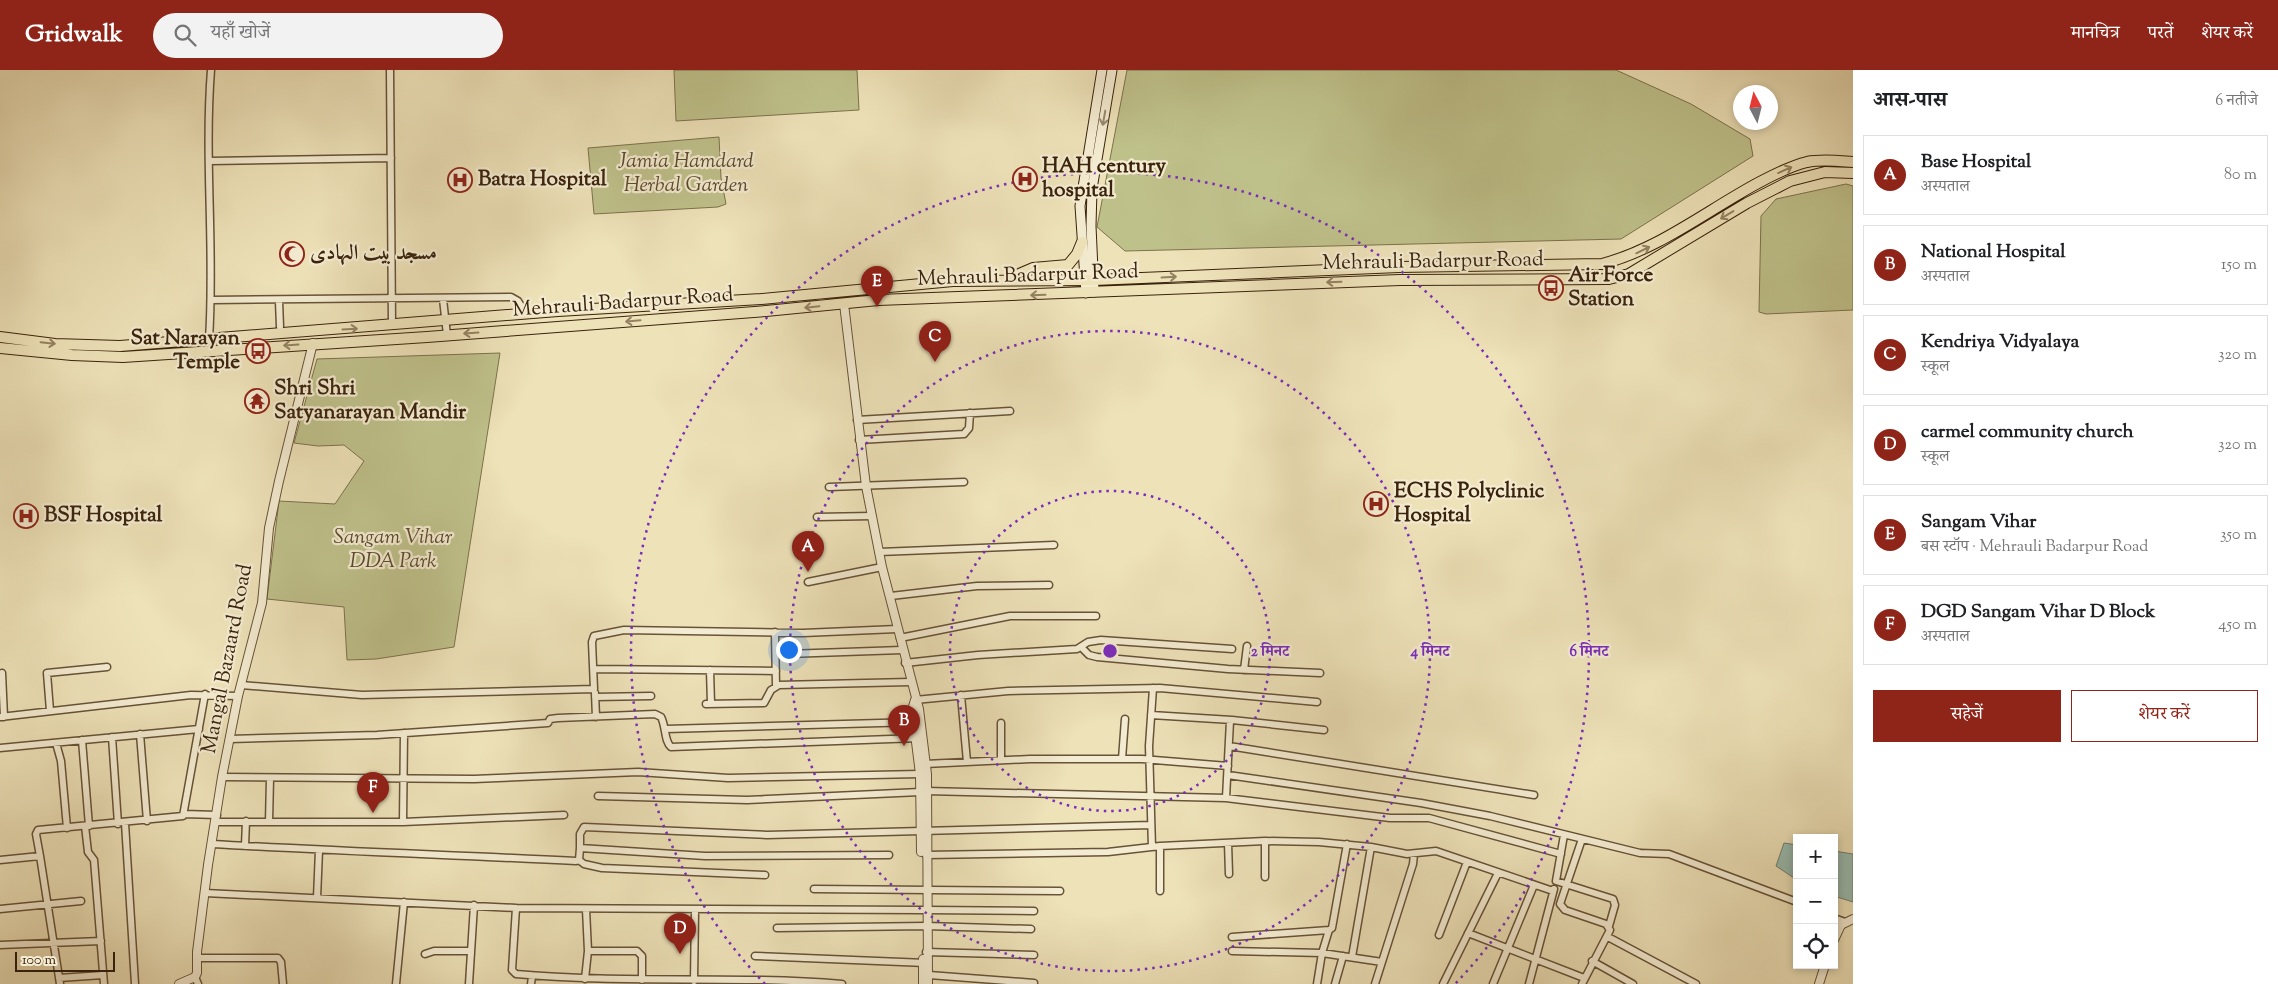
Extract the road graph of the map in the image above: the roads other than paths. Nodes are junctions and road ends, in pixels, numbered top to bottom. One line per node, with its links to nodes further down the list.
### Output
1 (211, 70): 6 (street)
2 (390, 70): 5 (street)
3 (1102, 70): 11 (main road)
4 (1112, 70): 13 (main road, one-way to 13)
5 (390, 158): 6 (street); 16 (street)
6 (210, 161): 18 (street)
7 (1853, 162): 9 (main road, Mehrauli Badarpur Road, one-way to 7)
8 (1853, 173): 10 (main road, Mehrauli Badarpur Road)
9 (1742, 192): 10 (main road); 13 (main road, Mehrauli Badarpur Road, one-way to 9)
10 (1747, 203): 14 (main road, Mehrauli Badarpur Road, one-way to 14)
11 (1082, 242): 12 (main road); 13 (main road)
12 (1007, 279): 13 (main road, Mehrauli Badarpur Road); 15 (main road, Mehrauli Badarpur Road)
13 (1090, 280): 14 (main road)
14 (1090, 293): 20 (main road, Mehrauli Badarpur Road, one-way to 20)
15 (771, 298): 21 (main road); 22 (main road, Mehrauli Badarpur Road)
16 (392, 299): 17 (street); 19 (street); 24 (street)
17 (443, 299): 22 (street); 23 (street)
18 (212, 300): 19 (street); 28 (street)
19 (279, 301): 25 (street)
20 (844, 304): 21 (main road, Mehrauli Badarpur Road, one-way to 21); 35 (street)
21 (774, 310): 26 (main road, Mehrauli Badarpur Road, one-way to 26)
22 (526, 314): 23 (main road, Mehrauli Badarpur Road)
23 (445, 321): 24 (main road, Mehrauli Badarpur Road); 26 (street)
24 (392, 325): 28 (main road, Mehrauli Badarpur Road, one-way to 24)
25 (280, 328)
26 (448, 335): 30 (main road, Mehrauli Badarpur Road)
27 (0, 337): 29 (main road, Mehrauli Badarpur Road, one-way to 29)
28 (209, 339): 29 (main road, Mehrauli Badarpur Road)
29 (189, 341): 32 (main road)
30 (315, 343): 32 (main road, Mehrauli Badarpur Road, one-way to 32); 66 (street, Mangal Bazaard Road)
31 (0, 348): 32 (main road, Mehrauli Badarpur Road)
32 (190, 353)
33 (1010, 411): 34 (street)
34 (970, 413): 35 (street); 36 (street)
35 (856, 420): 36 (street)
36 (860, 440): 38 (street)
37 (964, 482): 38 (street)
38 (866, 486): 39 (street); 40 (street)
39 (829, 487)
40 (872, 516): 41 (street); 43 (street)
41 (817, 517)
42 (1054, 545): 43 (street)
43 (879, 552): 44 (street)
44 (882, 567): 45 (street); 47 (street)
45 (808, 582)
46 (1050, 585): 47 (street)
47 (891, 596): 49 (street)
48 (1096, 616): 51 (street)
49 (897, 629): 50 (street); 51 (street)
50 (775, 632): 59 (street); 62 (street)
51 (900, 638): 54 (street)
52 (1246, 646): 61 (street)
53 (1082, 648): 55 (street); 57 (street); 61 (street)
54 (902, 650): 56 (street); 57 (street)
55 (1232, 650)
56 (787, 654)
57 (905, 662): 65 (street)
58 (107, 666): 77 (street)
59 (594, 669): 60 (street); 69 (street)
60 (710, 670): 62 (street); 67 (street)
61 (1244, 670): 64 (street)
62 (776, 671): 67 (street)
63 (2, 673): 79 (street)
64 (1320, 673)
65 (910, 682): 67 (street); 75 (street)
66 (241, 685): 69 (street); 72 (street, Mangal Bazaard Road)
67 (776, 686)
68 (1153, 688): 71 (street); 76 (street); 78 (street)
69 (594, 689): 74 (street)
70 (205, 694): 72 (street); 77 (street); 85 (street)
71 (961, 695): 75 (street); 100 (street)
72 (238, 696): 92 (street, Mangal Bazaard Road)
73 (651, 696): 74 (street)
74 (595, 697): 80 (street)
75 (915, 700): 83 (street)
76 (1317, 702)
77 (50, 711): 79 (street)
78 (1151, 716): 82 (street); 98 (street)
79 (2, 717)
80 (596, 717): 86 (street); 88 (street)
81 (1125, 719): 97 (street)
82 (1230, 721): 87 (street); 95 (street)
83 (917, 722): 86 (street); 91 (street)
84 (1002, 723): 99 (street)
85 (198, 729): 89 (street); 113 (street)
86 (666, 729): 91 (street)
87 (1324, 730)
88 (404, 732): 92 (street); 107 (street)
89 (140, 734): 90 (street); 116 (street)
90 (112, 737): 93 (street); 120 (street)
91 (919, 738): 101 (street); 103 (street)
92 (230, 739): 105 (street, Mangal Bazaard Road)
93 (82, 740): 94 (street); 121 (street)
94 (56, 742): 96 (street); 123 (street)
95 (1229, 746): 102 (street); 110 (street)
96 (0, 748)
97 (1122, 759): 98 (street); 99 (street)
98 (1148, 759): 102 (street); 109 (street)
99 (1002, 760): 100 (street)
100 (967, 762): 101 (street)
101 (925, 764): 108 (street)
102 (1228, 766): 104 (street)
103 (920, 774): 107 (street); 108 (street)
104 (1228, 776): 112 (street); 125 (street)
105 (222, 777): 106 (street); 115 (street, Mangal Bazaard Road)
106 (270, 778): 107 (street); 118 (street)
107 (403, 780): 119 (street)
108 (923, 792): 109 (street); 111 (street); 124 (street)
109 (1150, 795): 112 (street); 122 (street)
110 (1534, 795)
111 (598, 796)
112 (1226, 798): 138 (street)
113 (184, 814): 115 (street); 116 (street)
114 (564, 815): 119 (street)
115 (217, 819): 117 (street); 129 (street, Mangal Bazaard Road)
116 (147, 821): 120 (street)
117 (246, 822): 118 (street); 131 (street)
118 (269, 822): 119 (street)
119 (403, 822)
120 (121, 823): 121 (street); 222 (street)
121 (87, 826): 123 (street); 185 (street)
122 (1151, 826): 124 (street); 133 (street)
123 (67, 828): 141 (street)
124 (924, 833): 135 (street); 140 (street); 153 (street)
125 (1564, 835): 126 (street); 138 (street)
126 (1582, 839): 151 (street); 159 (street)
127 (1265, 842): 128 (street); 130 (street); 148 (street)
128 (1228, 843): 132 (street); 146 (street)
129 (212, 844): 131 (street); 157 (street, Mangal Bazaard Road)
130 (1347, 844): 134 (street); 179 (street)
131 (245, 846): 136 (street)
132 (1160, 846): 133 (street); 155 (street)
133 (1152, 847): 140 (street)
134 (1371, 847): 137 (street); 198 (street)
135 (580, 848): 139 (street); 143 (street)
136 (319, 850): 143 (street); 158 (street)
137 (1414, 854): 144 (street); 202 (street)
138 (1561, 854): 149 (street)
139 (889, 855)
140 (926, 855): 153 (street)
141 (40, 856): 142 (street); 164 (street)
142 (0, 860)
143 (579, 860): 147 (street)
144 (1467, 862): 145 (street); 182 (street)
145 (1498, 873): 150 (street); 181 (street)
146 (1230, 874)
147 (765, 875)
148 (1265, 876)
149 (1556, 881): 151 (street); 156 (street)
150 (1534, 885): 156 (street); 188 (street)
151 (1566, 885): 165 (street); 176 (street)
152 (814, 889): 153 (street)
153 (925, 889): 154 (street); 170 (street)
154 (1060, 891)
155 (1160, 891)
156 (1553, 891): 162 (street)
157 (205, 893): 158 (street); 199 (street, Mangal Bazaard Road)
158 (317, 898): 161 (street)
159 (1793, 900)
160 (81, 901): 164 (street)
161 (404, 902): 163 (street); 225 (street)
162 (1549, 902): 165 (street); 200 (street)
163 (474, 905): 166 (street); 191 (street)
164 (48, 906): 167 (street); 186 (street)
165 (1562, 907): 176 (street)
166 (516, 908): 168 (street); 207 (street)
167 (0, 909)
168 (586, 909): 169 (street); 189 (street)
169 (695, 910): 170 (street); 216 (street)
170 (924, 910): 171 (street); 175 (street)
171 (1034, 911)
172 (1838, 919): 174 (street)
173 (1853, 919): 174 (street)
174 (1845, 922): 180 (street)
175 (924, 926): 177 (street); 178 (street); 192 (street); 203 (street)
176 (1609, 926): 184 (street)
177 (777, 928)
178 (1031, 929)
179 (1329, 930): 183 (street); 193 (street)
180 (1838, 930)
181 (1468, 933): 188 (street); 234 (street)
182 (1439, 935)
183 (1232, 937)
184 (1608, 937): 201 (street); 238 (street)
185 (101, 941): 186 (street); 205 (street)
186 (54, 942): 187 (street); 210 (street)
187 (0, 945)
188 (1507, 949): 200 (street); 235 (street)
189 (588, 951): 209 (street); 212 (street)
190 (1232, 951): 193 (street)
191 (471, 952): 194 (street); 226 (street)
192 (926, 952): 195 (street); 203 (street)
193 (1322, 953): 197 (street); 231 (street)
194 (425, 954)
195 (1034, 955)
196 (755, 956): 203 (street)
197 (1343, 956): 198 (street); 232 (street)
198 (1352, 957): 202 (street)
199 (197, 958): 208 (street, Mangal Bazaard Road); 224 (street)
200 (1535, 960): 213 (street); 236 (street)
201 (1592, 961): 213 (street); 237 (street)
202 (1382, 962): 233 (street)
203 (925, 963): 206 (street); 229 (street)
204 (1825, 969): 239 (street)
205 (103, 974): 210 (street); 221 (street)
206 (928, 975): 220 (street); 230 (street)
207 (532, 976): 211 (street); 227 (street)
208 (196, 980): 223 (street)
209 (642, 980): 214 (street); 215 (street)
210 (60, 981)
211 (563, 981): 212 (street)
212 (590, 981): 214 (street)
213 (1583, 981)
214 (633, 982)
215 (666, 982): 216 (street)
216 (697, 982): 217 (street)
217 (748, 982): 218 (street)
218 (777, 982): 219 (street)
219 (817, 983): 228 (street)
220 (1034, 983)
221 (104, 984)
222 (135, 984)
223 (179, 984)
224 (283, 984)
225 (396, 984)
226 (469, 984)
227 (532, 984)
228 (842, 984)
229 (923, 984)
230 (928, 984)
231 (1317, 984)
232 (1335, 984)
233 (1375, 984)
234 (1443, 984)
235 (1493, 984)
236 (1528, 984)
237 (1633, 984)
238 (1696, 984)
239 (1819, 984)

